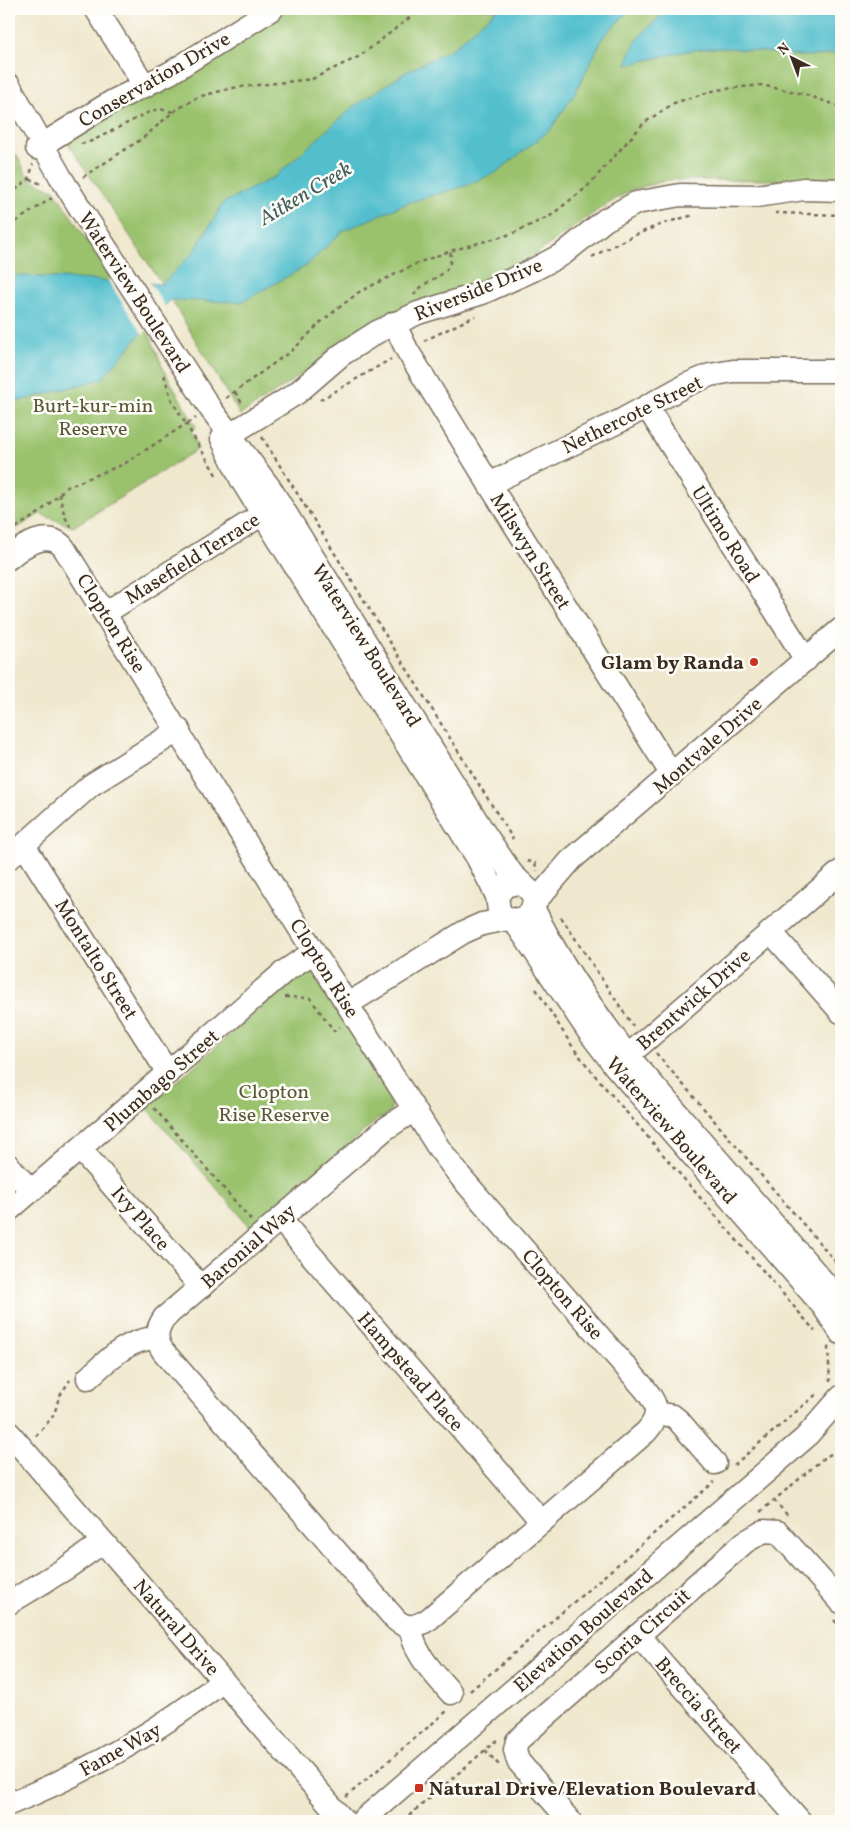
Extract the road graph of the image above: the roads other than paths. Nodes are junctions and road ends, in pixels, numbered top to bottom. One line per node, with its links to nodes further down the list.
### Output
1 (96, 9): 4 (street)
2 (272, 9): 4 (street, Conservation Drive)
3 (9, 85): 6 (street, Waterview Boulevard)
4 (145, 86): 6 (street, Conservation Drive)
5 (9, 111): 6 (street, Waterview Boulevard)
6 (47, 141): 11 (street, Waterview Boulevard, bridge)
7 (841, 190): 8 (street, Riverside Drive)
8 (401, 320): 11 (street, Riverside Drive); 12 (street, Milswyn Street)
9 (841, 371): 10 (street, Nethercote Street)
10 (647, 407): 12 (street, Nethercote Street); 17 (street, Ultimo Road)
11 (226, 437): 13 (street, Waterview Boulevard)
12 (490, 484): 20 (street, Milswyn Street)
13 (271, 509): 15 (street, Masefield Terrace); 18 (street, Waterview Boulevard)
14 (9, 558): 15 (street, Clopton Rise)
15 (105, 613): 19 (street, Clopton Rise)
16 (841, 630): 17 (street, Montvale Drive)
17 (806, 660): 20 (street, Montvale Drive)
18 (385, 692): 24 (street, Waterview Boulevard); 25 (street, Waterview Boulevard)
19 (179, 730): 21 (street); 30 (street, Clopton Rise)
20 (672, 775): 22 (street, Montvale Drive)
21 (17, 852): 34 (street, Montalto Street)
22 (571, 860): 24 (street, Montvale Drive); 26 (street, Montvale Drive)
23 (841, 871): 29 (street, Brentwick Drive)
24 (528, 881): 25 (street); 26 (street)
25 (496, 898): 27 (street); 28 (street)
26 (534, 905): 27 (street); 33 (street, Waterview Boulevard)
27 (510, 919): 28 (street); 33 (street, Waterview Boulevard)
28 (464, 932): 31 (street)
29 (771, 932): 32 (street); 33 (street, Brentwick Drive)
30 (314, 952): 31 (street, Clopton Rise); 34 (street, Plumbago Street)
31 (352, 1011): 35 (street, Clopton Rise)
32 (841, 1012)
33 (622, 1061): 40 (street, Waterview Boulevard)
34 (168, 1073): 36 (street, Plumbago Street)
35 (414, 1110): 41 (street, Baronial Way); 48 (street, Clopton Rise)
36 (81, 1150): 38 (street, Plumbago Street); 42 (street, Ivy Place)
37 (9, 1166): 38 (street)
38 (31, 1192): 39 (street, Plumbago Street)
39 (9, 1210)
40 (758, 1218): 43 (street, Waterview Boulevard); 45 (street, Waterview Boulevard)
41 (280, 1219): 42 (street, Baronial Way); 53 (street, Hampstead Place)
42 (201, 1287): 44 (street, Baronial Way)
43 (841, 1302)
44 (157, 1338): 46 (street); 57 (street)
45 (838, 1338)
46 (88, 1378)
47 (841, 1397): 51 (street, Elevation Boulevard)
48 (657, 1413): 52 (street); 53 (street)
49 (841, 1416): 51 (street, Elevation Boulevard)
50 (9, 1433): 54 (street, Natural Drive)
51 (805, 1438): 63 (street, Elevation Boulevard)
52 (720, 1471)
53 (542, 1522): 57 (street)
54 (104, 1542): 56 (street); 59 (street, Natural Drive)
55 (841, 1602): 58 (street, Scoria Circuit)
56 (9, 1603)
57 (411, 1627): 60 (street)
58 (638, 1635): 64 (street, Scoria Circuit); 65 (street, Breccia Street)
59 (223, 1681): 61 (street, Fame Way); 62 (street, Natural Drive)
60 (456, 1698)
61 (9, 1804)
62 (339, 1815)
63 (362, 1821)
64 (570, 1821)
65 (800, 1821)

